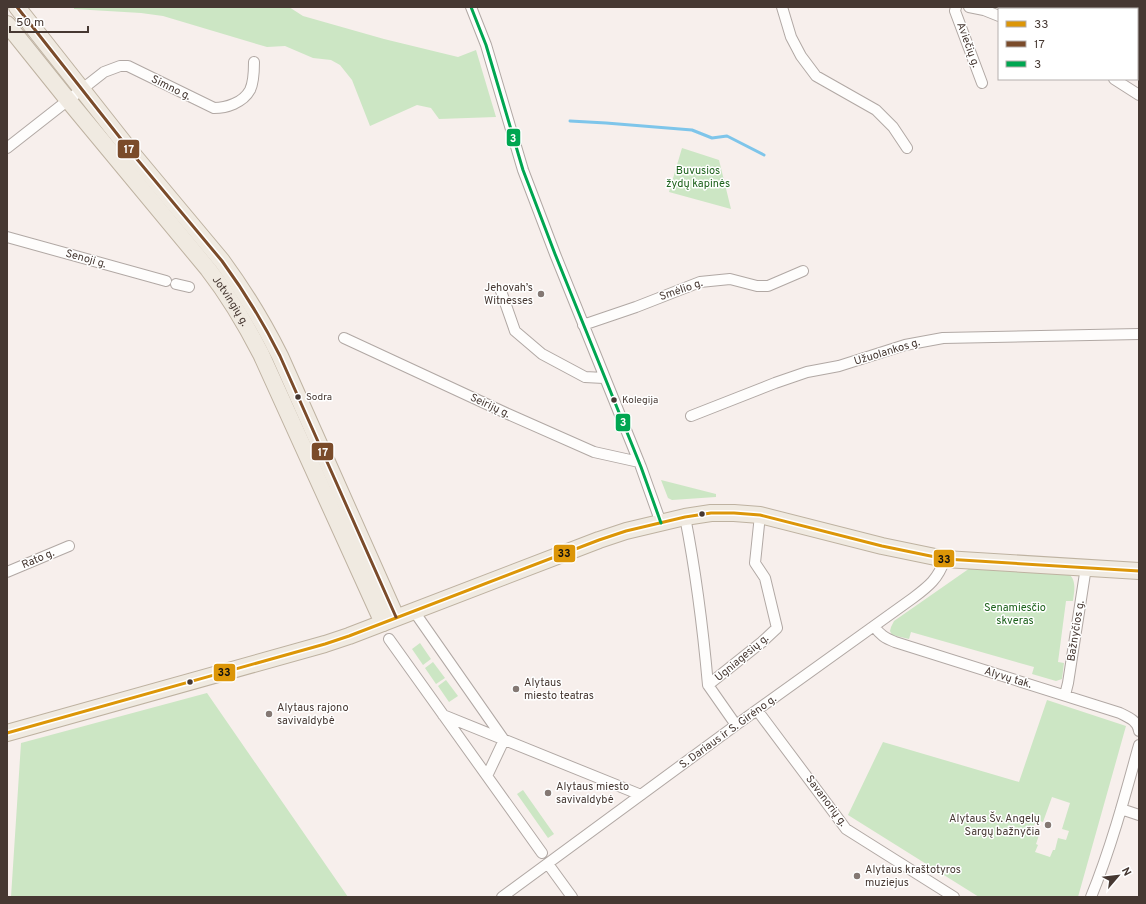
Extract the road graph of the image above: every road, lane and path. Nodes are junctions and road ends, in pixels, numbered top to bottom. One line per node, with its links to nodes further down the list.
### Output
1 (17, 7): 13 (main road, Jotvingių g.)
2 (471, 7): 22 (street)
3 (782, 7): 17 (street)
4 (956, 7): 12 (street, Aviečių g.)
5 (969, 7): 8 (street)
6 (1138, 7): 7 (street)
7 (1139, 15)
8 (998, 16)
9 (7, 24): 15 (main road, Jotvingių g.)
10 (254, 62): 13 (street, Simno g.)
11 (1116, 80): 14 (street)
12 (982, 83)
13 (81, 90): 15 (street, Simno g.); 27 (main road, Jotvingių g.)
14 (1139, 95)
15 (68, 100): 16 (street, Simno g.); 28 (main road, Jotvingių g.)
16 (7, 148)
17 (907, 148)
18 (7, 237): 20 (street, Senoji g.)
19 (803, 271): 22 (street, Smėlio g.)
20 (189, 287)
21 (501, 291): 25 (street)
22 (583, 325): 25 (street)
23 (1139, 334): 26 (street, Užuolankos g.)
24 (344, 338): 29 (street, Seirijų g.)
25 (604, 378): 29 (street)
26 (691, 416)
27 (321, 447): 28 (main road); 39 (main road, Jotvingių g.)
28 (306, 454): 39 (main road, Jotvingių g.)
29 (639, 462): 32 (street)
30 (760, 515): 31 (main road); 34 (main road); 42 (street, Ugniagesių g.)
31 (685, 517): 32 (main road); 42 (street, Ugniagesių g.)
32 (661, 523): 39 (main road)
33 (69, 546): 37 (street, Rato g.)
34 (945, 560): 35 (main road); 40 (street, S. Dariaus ir S. Girėno g.)
35 (1086, 567): 36 (main road); 43 (street, Bažnyčios g.)
36 (1138, 571)
37 (7, 572)
38 (418, 617): 49 (street)
39 (390, 620): 48 (main road)
40 (874, 626): 43 (street, Alyvų tak.); 44 (street, S. Dariaus ir S. Girėno g.)
41 (389, 639): 45 (street)
42 (708, 686): 46 (street, Ugniagesių g.)
43 (1065, 695): 47 (street, Alyvų tak.)
44 (757, 710): 46 (street, S. Dariaus ir S. Girėno g.); 59 (street, Savanorių g.)
45 (443, 715): 49 (street); 51 (street)
46 (736, 725): 52 (street, S. Dariaus ir S. Girėno g.)
47 (1139, 731)
48 (7, 733)
49 (504, 740): 51 (street); 52 (street)
50 (1139, 745): 53 (street)
51 (487, 776): 55 (street)
52 (641, 795): 56 (street, S. Dariaus ir S. Girėno g.)
53 (1121, 809): 54 (street); 60 (street)
54 (1139, 815)
55 (542, 853)
56 (548, 864): 57 (street, S. Dariaus ir S. Girėno g.); 58 (street)
57 (502, 897)
58 (572, 897)
59 (954, 897)
60 (1091, 897)

